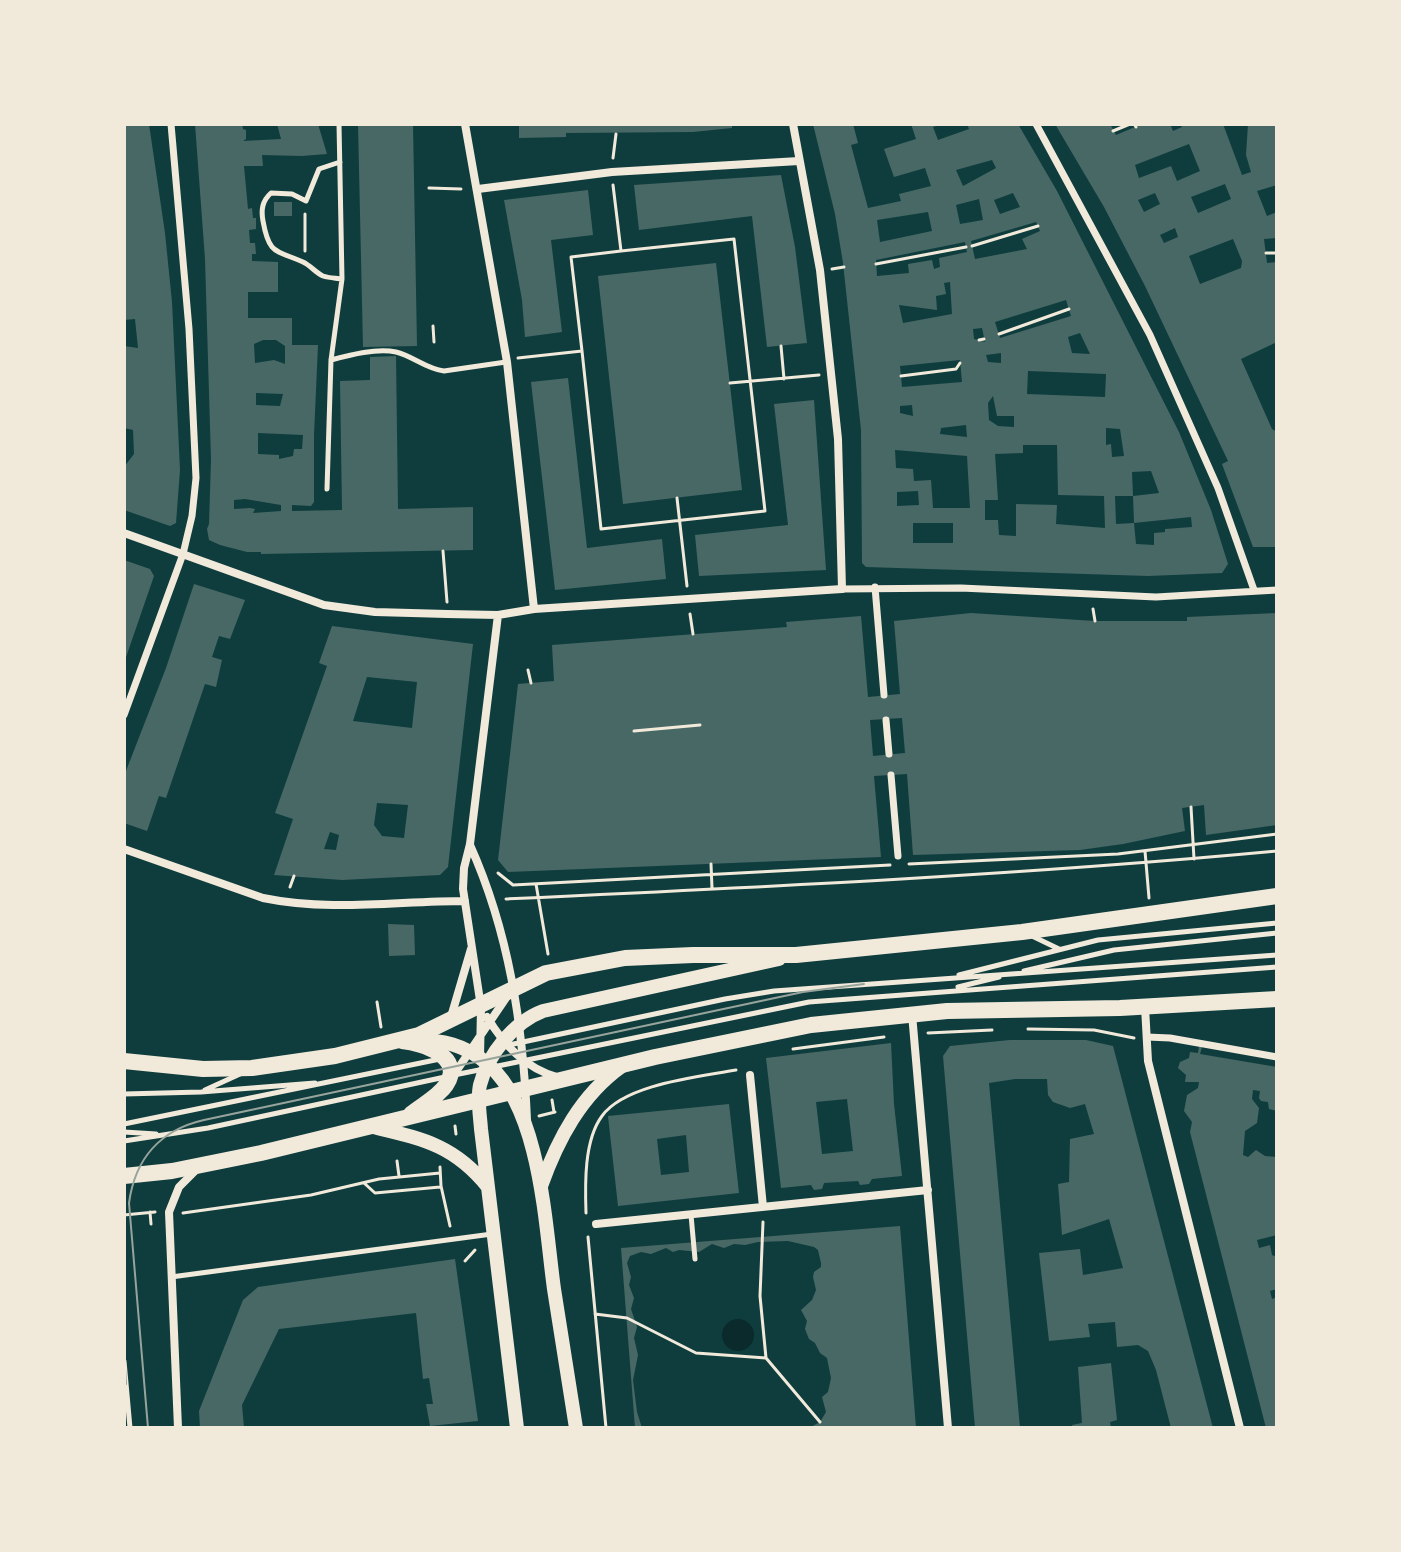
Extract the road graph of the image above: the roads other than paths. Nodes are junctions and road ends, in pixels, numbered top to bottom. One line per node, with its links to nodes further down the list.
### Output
1 (171, 124): 14 (street)
2 (339, 124): 7 (lane)
3 (465, 124): 8 (street)
4 (793, 124): 6 (street)
5 (1036, 124): 17 (street)
6 (799, 161): 8 (street); 16 (street)
7 (340, 162): 9 (lane); 9 (lane)
8 (478, 189): 11 (street)
9 (342, 279): 10 (lane)
10 (331, 360): 11 (lane); 12 (lane)
11 (507, 362): 19 (street)
12 (327, 489)
13 (124, 533): 14 (street)
14 (183, 554): 20 (street); 22 (street)
15 (875, 587): 16 (street); 17 (street); 21 (street)
16 (842, 589): 19 (street)
17 (1254, 590): 18 (street)
18 (1277, 590)
19 (534, 609): 20 (street)
20 (498, 615): 26 (street)
21 (884, 695)
22 (124, 715)
23 (886, 720): 24 (street)
24 (889, 754)
25 (891, 775): 28 (street)
26 (470, 844): 30 (street); 41 (street)
27 (124, 849): 30 (street)
28 (898, 856)
29 (1277, 896): 32 (main road)
30 (465, 901): 34 (street)
31 (1277, 923): 35 (lane)
32 (1022, 932): 35 (lane); 36 (main road)
33 (1277, 933): 39 (lane)
34 (472, 945): 45 (street); 47 (street)
35 (1060, 949): 40 (lane)
36 (796, 955): 41 (main road); 48 (main road)
37 (1277, 955): 39 (lane)
38 (1277, 967): 42 (lane)
39 (1009, 975): 40 (lane); 42 (lane)
40 (912, 981): 52 (lane)
41 (514, 988): 45 (main road); 48 (street)
42 (913, 993): 58 (lane)
43 (1276, 999): 44 (main road)
44 (1145, 1007): 46 (main road); 50 (street)
45 (487, 1009): 47 (main road); 49 (street); 49 (street); 53 (street)
46 (912, 1013): 60 (main road); 80 (street)
47 (448, 1022): 51 (main road); 54 (lane)
48 (519, 1025): 52 (street); 53 (main road)
49 (481, 1034): 56 (street)
50 (1147, 1037): 55 (street); 93 (street)
51 (403, 1040): 54 (main road); 61 (main road)
52 (521, 1042): 53 (lane); 58 (street)
53 (503, 1045): 56 (main road); 58 (street)
54 (440, 1049): 56 (main road); 59 (lane); 59 (lane); 64 (main road)
55 (1277, 1057)
56 (480, 1059): 58 (lane); 64 (street); 64 (lane); 66 (main road); 69 (main road)
57 (124, 1061): 61 (main road)
58 (523, 1061): 65 (street); 66 (street)
59 (422, 1063): 62 (lane)
60 (626, 1064): 65 (main road); 79 (main road)
61 (252, 1068): 67 (lane)
62 (382, 1072): 67 (lane); 71 (lane)
63 (750, 1075): 81 (street)
64 (450, 1079): 70 (main road); 73 (lane)
65 (554, 1086): 66 (main road)
66 (518, 1091): 69 (main road); 79 (main road)
67 (201, 1092): 68 (lane)
68 (124, 1094)
69 (480, 1094): 70 (main road); 78 (main road)
70 (404, 1119): 72 (main road)
71 (124, 1124)
72 (373, 1127): 76 (main road); 78 (main road)
73 (208, 1128): 74 (lane); 75 (lane)
74 (124, 1132)
75 (124, 1141)
76 (203, 1166): 77 (main road); 86 (street)
77 (124, 1176)
78 (488, 1188): 84 (main road)
79 (540, 1188): 91 (main road)
80 (928, 1190): 81 (street); 92 (street)
81 (763, 1207): 82 (street)
82 (691, 1214): 83 (street); 85 (lane)
83 (592, 1224)
84 (493, 1234): 86 (lane); 90 (main road)
85 (695, 1259)
86 (171, 1277): 89 (street)
87 (124, 1361): 88 (lane)
88 (130, 1428)
89 (178, 1428)
90 (517, 1428)
91 (576, 1428)
92 (948, 1428)
93 (1240, 1428)

